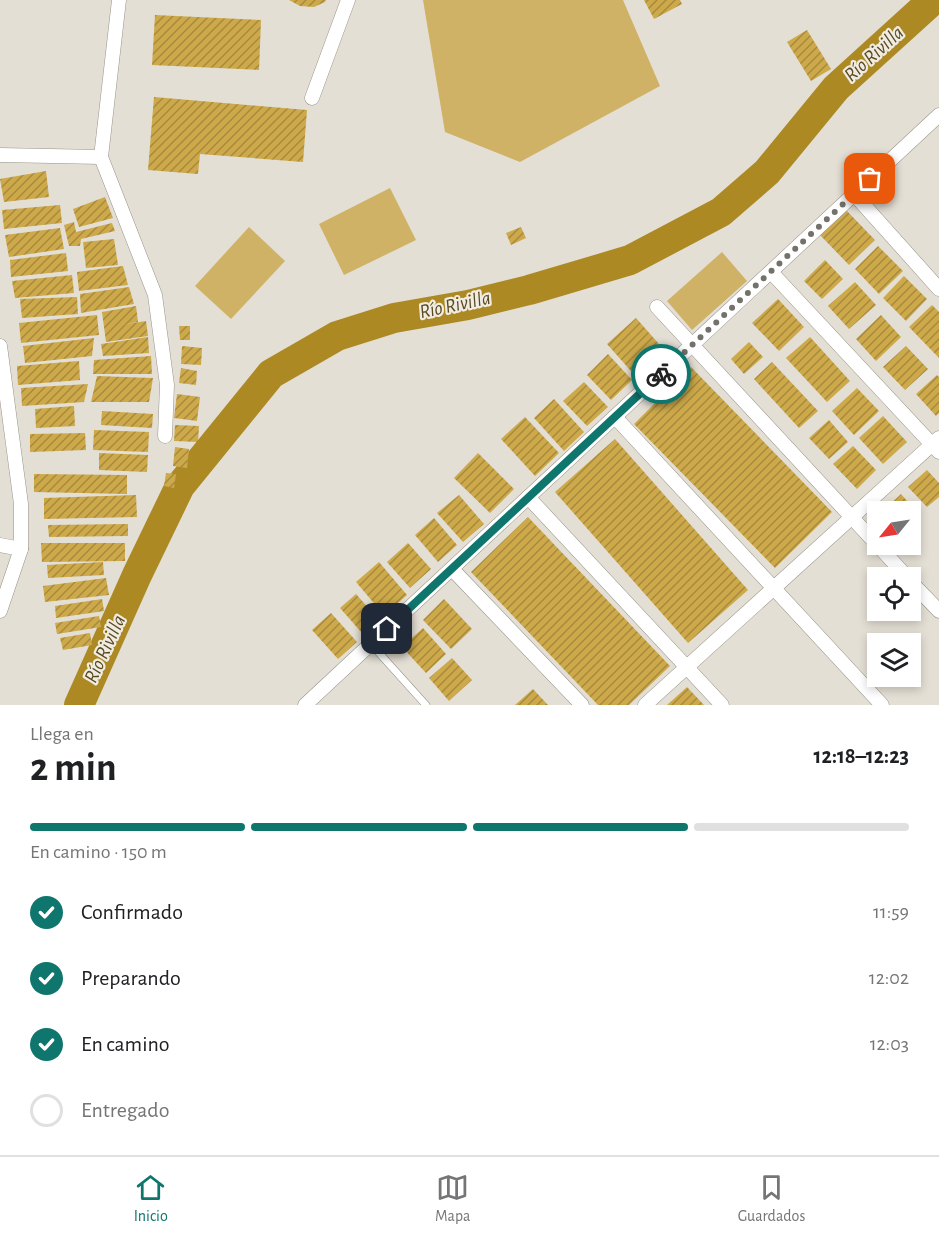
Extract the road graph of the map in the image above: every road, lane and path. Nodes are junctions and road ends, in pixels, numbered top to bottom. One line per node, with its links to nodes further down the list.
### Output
1 (119, 0): 6 (street)
2 (348, 0): 3 (street)
3 (312, 98)
4 (937, 119): 7 (street)
5 (0, 155): 6 (street)
6 (101, 157): 14 (street)
7 (854, 194): 8 (street); 9 (street)
8 (771, 272): 11 (street); 15 (street)
9 (939, 289)
10 (657, 307): 11 (street)
11 (692, 345): 13 (street); 17 (street)
12 (0, 346): 19 (street)
13 (615, 417): 16 (street); 22 (street)
14 (165, 436)
15 (937, 445): 17 (street)
16 (528, 497): 21 (street); 27 (street)
17 (851, 517): 20 (street); 22 (street)
18 (0, 545): 19 (street)
19 (21, 549): 24 (street)
20 (898, 567)
21 (452, 569): 26 (street); 30 (street)
22 (772, 588): 27 (street); 33 (street)
23 (921, 592): 25 (street)
24 (0, 610)
25 (939, 611)
26 (371, 644): 28 (street); 29 (lane)
27 (687, 667): 31 (street); 32 (street)
28 (305, 705)
29 (426, 705)
30 (582, 705)
31 (645, 705)
32 (722, 705)
33 (882, 705)

